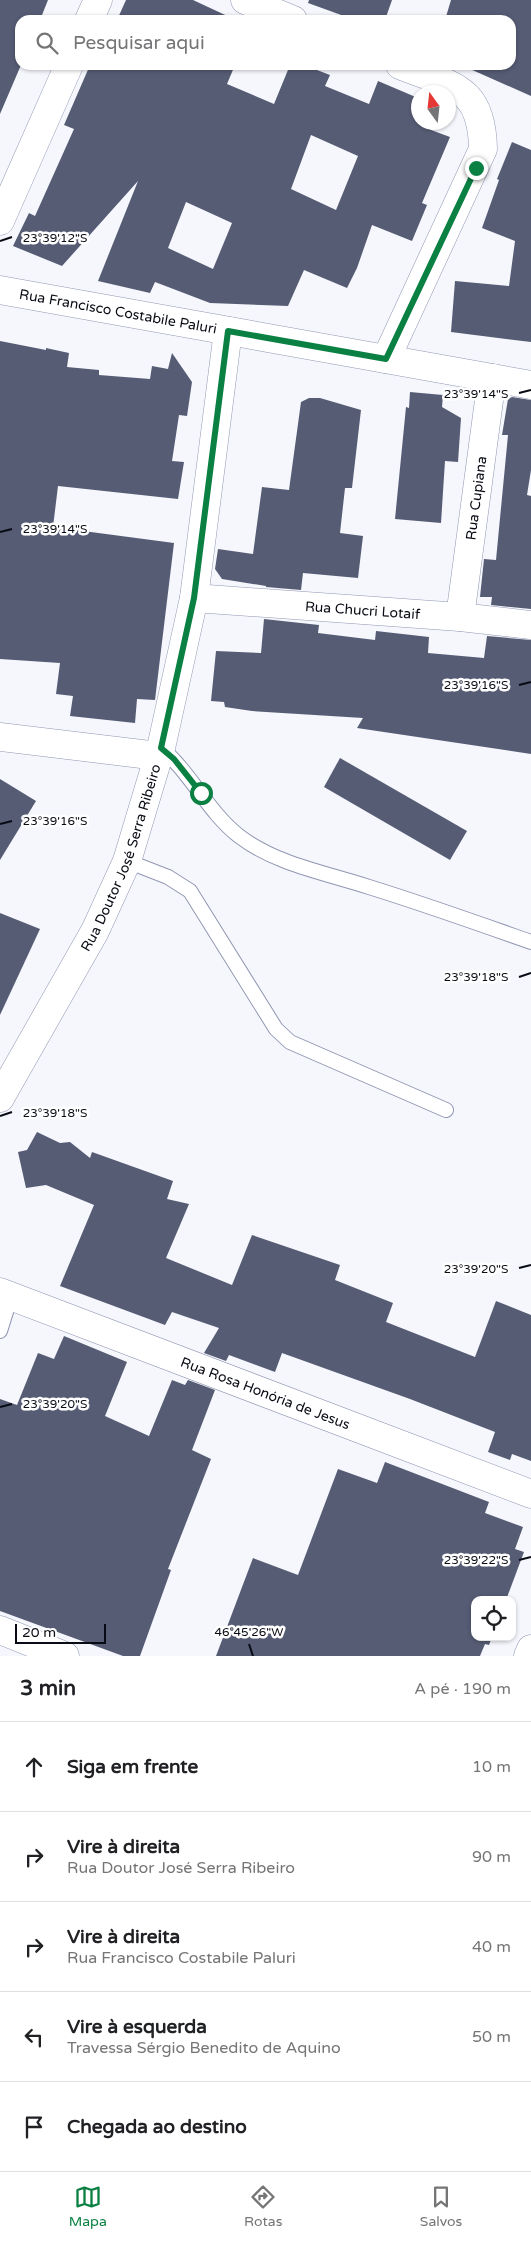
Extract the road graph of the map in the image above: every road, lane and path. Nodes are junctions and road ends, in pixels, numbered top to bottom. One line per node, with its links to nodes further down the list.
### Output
1 (98, 0): 3 (street)
2 (245, 0): 4 (street)
3 (92, 15)
4 (281, 15)
5 (68, 70): 7 (street)
6 (412, 70): 10 (street)
7 (0, 221)
8 (0, 290): 9 (street, Rua Francisco Costabile Paluri)
9 (228, 331): 10 (street, Rua Francisco Costabile Paluri); 13 (street, Rua Doutor José Serra Ribeiro)
10 (386, 359): 11 (street, Rua Francisco Costabile Paluri)
11 (492, 378): 12 (street, Rua Francisco Costabile Paluri); 14 (street, Rua Cupiana)
12 (531, 385)
13 (194, 598): 14 (street, Rua Chucri Lotaif); 17 (street, Rua Doutor José Serra Ribeiro)
14 (460, 617): 15 (street, Rua Chucri Lotaif)
15 (531, 625)
16 (0, 737): 17 (street)
17 (159, 752): 18 (street, Rua Doutor José Serra Ribeiro); 19 (lane)
18 (127, 860): 20 (street, Rua Doutor José Serra Ribeiro); 22 (lane)
19 (531, 942)
20 (8, 1066): 21 (street, Rua Doutor José Serra Ribeiro)
21 (0, 1098)
22 (446, 1110)
23 (6, 1294): 24 (lane); 25 (street, Rua Rosa Honória de Jesus)
24 (0, 1331)
25 (531, 1494)
26 (0, 1630): 28 (street)
27 (531, 1650): 29 (street)
28 (65, 1656)
29 (528, 1656)

